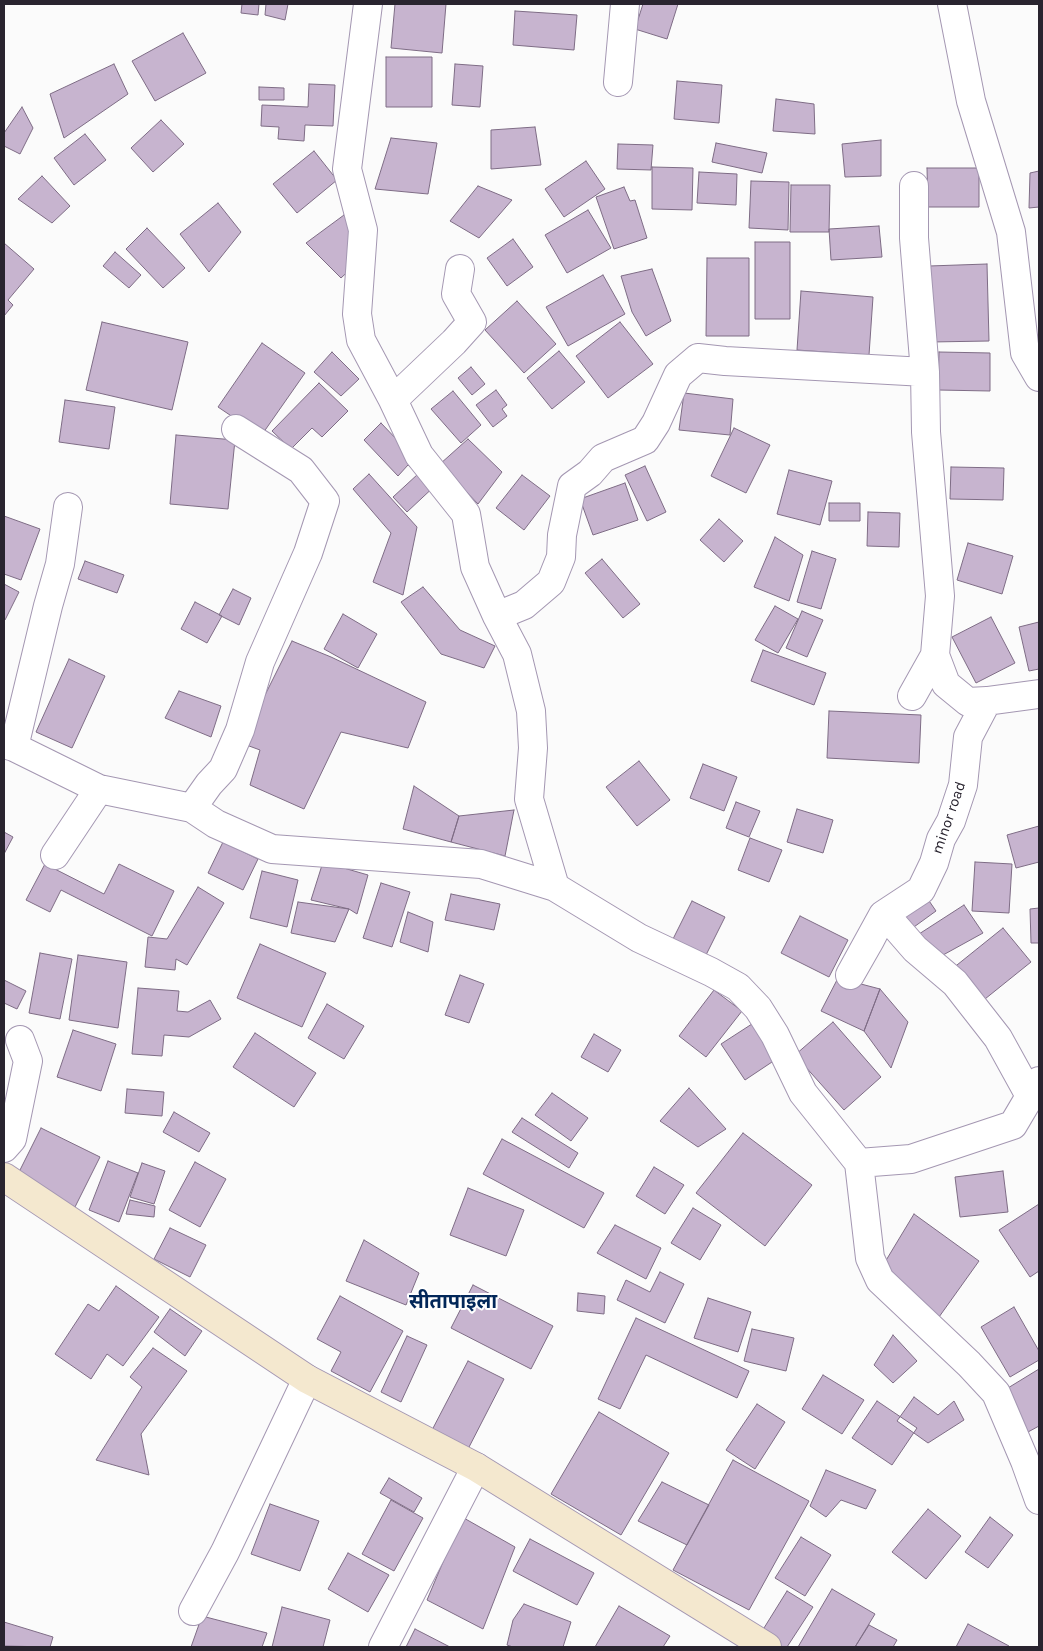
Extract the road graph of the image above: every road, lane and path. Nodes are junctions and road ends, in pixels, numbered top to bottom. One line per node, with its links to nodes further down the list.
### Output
1 (368, 4): 9 (street)
2 (625, 4): 4 (street)
3 (952, 4): 8 (street)
4 (618, 82)
5 (914, 186): 7 (street)
6 (460, 269): 9 (street)
7 (925, 372): 12 (street); 13 (street)
8 (1039, 377)
9 (393, 400): 12 (street)
10 (236, 429): 19 (street)
11 (68, 507): 17 (street)
12 (497, 616): 21 (street)
13 (935, 655): 15 (street); 16 (street)
14 (1039, 694): 16 (street)
15 (912, 696)
16 (987, 701): 23 (street, minor road)
17 (9, 746): 18 (street)
18 (99, 789): 19 (street); 20 (street)
19 (192, 808): 21 (street)
20 (55, 855)
21 (555, 888): 25 (street)
22 (17, 1052): 24 (street)
23 (1034, 1088): 25 (street)
24 (4, 1148)
25 (859, 1163): 29 (street)
26 (4, 1177): 27 (main road)
27 (307, 1379): 28 (main road); 30 (street)
28 (476, 1467): 31 (street); 32 (main road)
29 (1039, 1500)
30 (193, 1611)
31 (383, 1647)
32 (767, 1647)

